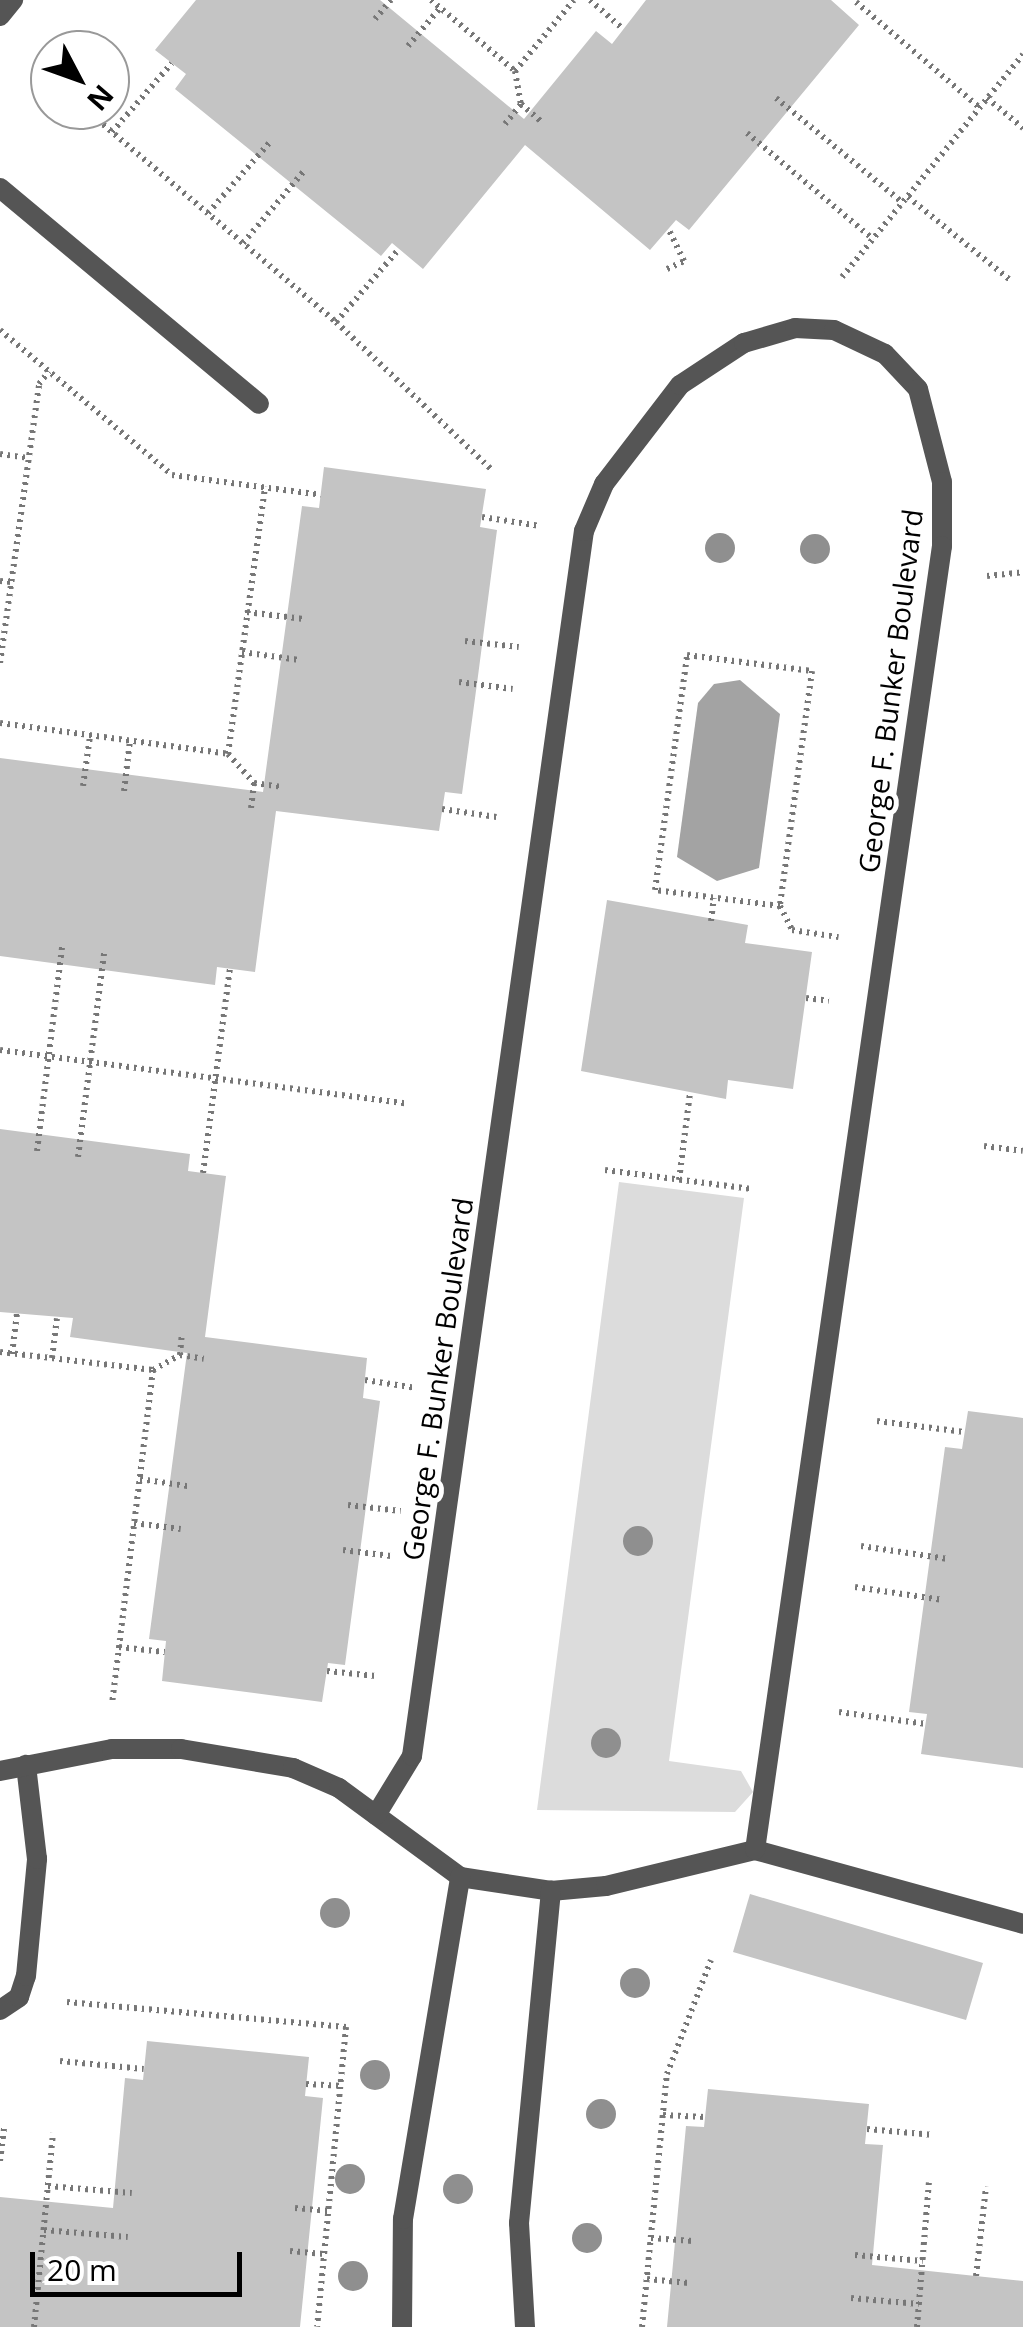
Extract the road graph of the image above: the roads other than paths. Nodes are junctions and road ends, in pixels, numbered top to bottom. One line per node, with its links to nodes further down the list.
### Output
1 (13, 0): 2 (street)
2 (0, 16)
3 (0, 188): 4 (street)
4 (258, 404)
5 (26, 1765): 6 (street); 7 (street); 12 (street)
6 (0, 1771)
7 (376, 1815): 8 (street, George F. Bunker Boulevard); 9 (street)
8 (755, 1850): 10 (street); 11 (street)
9 (460, 1877): 10 (street); 13 (street)
10 (551, 1891): 14 (street)
11 (1023, 1924)
12 (0, 2010)
13 (402, 2327)
14 (524, 2327)

